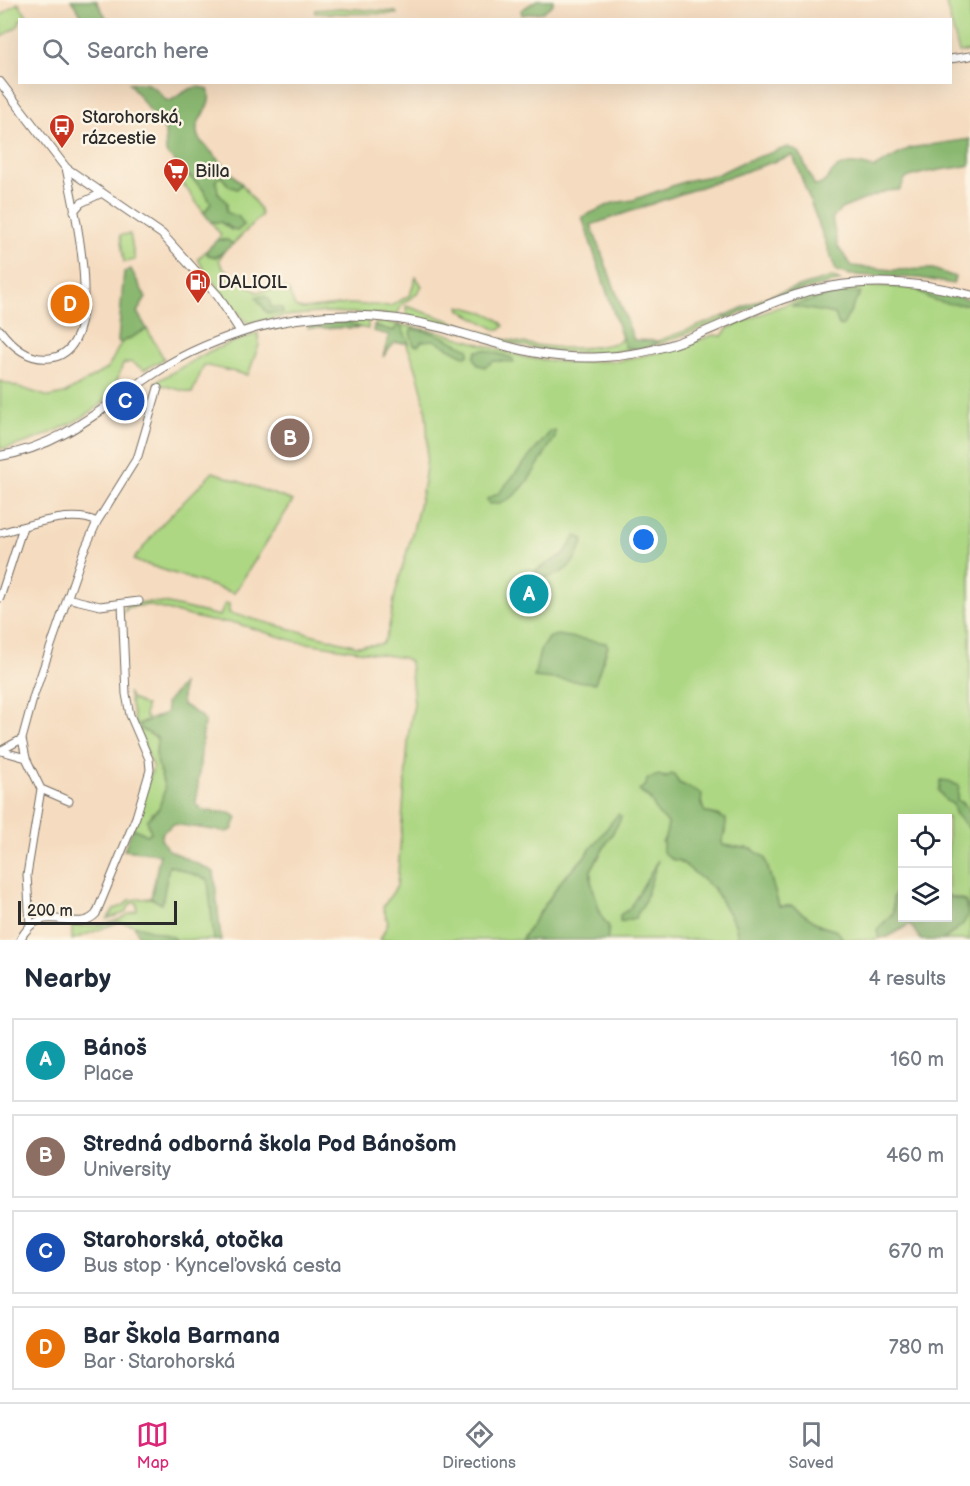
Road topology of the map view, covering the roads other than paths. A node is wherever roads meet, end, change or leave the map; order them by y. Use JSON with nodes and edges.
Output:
{"nodes":[{"id":1,"x":970,"y":56,"type":"edge"},
{"id":2,"x":952,"y":59,"type":"edge"},
{"id":3,"x":0,"y":82,"type":"edge"},
{"id":4,"x":66,"y":168,"type":"junction"},
{"id":5,"x":102,"y":193,"type":"junction"},
{"id":6,"x":74,"y":211,"type":"junction"},
{"id":7,"x":970,"y":295,"type":"edge"},
{"id":8,"x":0,"y":330,"type":"edge"},
{"id":9,"x":242,"y":332,"type":"junction"},
{"id":10,"x":158,"y":388,"type":"dead end"},
{"id":11,"x":0,"y":456,"type":"edge"},
{"id":12,"x":97,"y":522,"type":"junction"},
{"id":13,"x":23,"y":527,"type":"junction"},
{"id":14,"x":0,"y":533,"type":"edge"},
{"id":15,"x":0,"y":598,"type":"edge"},
{"id":16,"x":67,"y":598,"type":"junction"},
{"id":17,"x":139,"y":601,"type":"dead end"},
{"id":18,"x":122,"y":604,"type":"junction"},
{"id":19,"x":22,"y":739,"type":"junction"},
{"id":20,"x":0,"y":751,"type":"edge"},
{"id":21,"x":26,"y":758,"type":"junction"},
{"id":22,"x":41,"y":789,"type":"junction"},
{"id":23,"x":69,"y":801,"type":"dead end"},
{"id":24,"x":30,"y":926,"type":"junction"},
{"id":25,"x":20,"y":940,"type":"edge"}],
"edges":[{"from":1,"to":2,"type":"street"},
{"from":3,"to":4,"type":"street"},
{"from":4,"to":5,"type":"street"},
{"from":4,"to":6,"type":"street"},
{"from":5,"to":6,"type":"street"},
{"from":5,"to":9,"type":"street"},
{"from":6,"to":8,"type":"street"},
{"from":7,"to":9,"type":"street"},
{"from":9,"to":11,"type":"street"},
{"from":10,"to":12,"type":"street"},
{"from":12,"to":13,"type":"street"},
{"from":12,"to":16,"type":"street"},
{"from":13,"to":14,"type":"street"},
{"from":13,"to":15,"type":"street"},
{"from":16,"to":18,"type":"street"},
{"from":16,"to":19,"type":"street"},
{"from":17,"to":18,"type":"street"},
{"from":18,"to":24,"type":"street"},
{"from":19,"to":20,"type":"street"},
{"from":19,"to":21,"type":"street"},
{"from":20,"to":21,"type":"street"},
{"from":21,"to":22,"type":"street"},
{"from":22,"to":23,"type":"street"},
{"from":22,"to":24,"type":"street"},
{"from":24,"to":25,"type":"street"}]}
